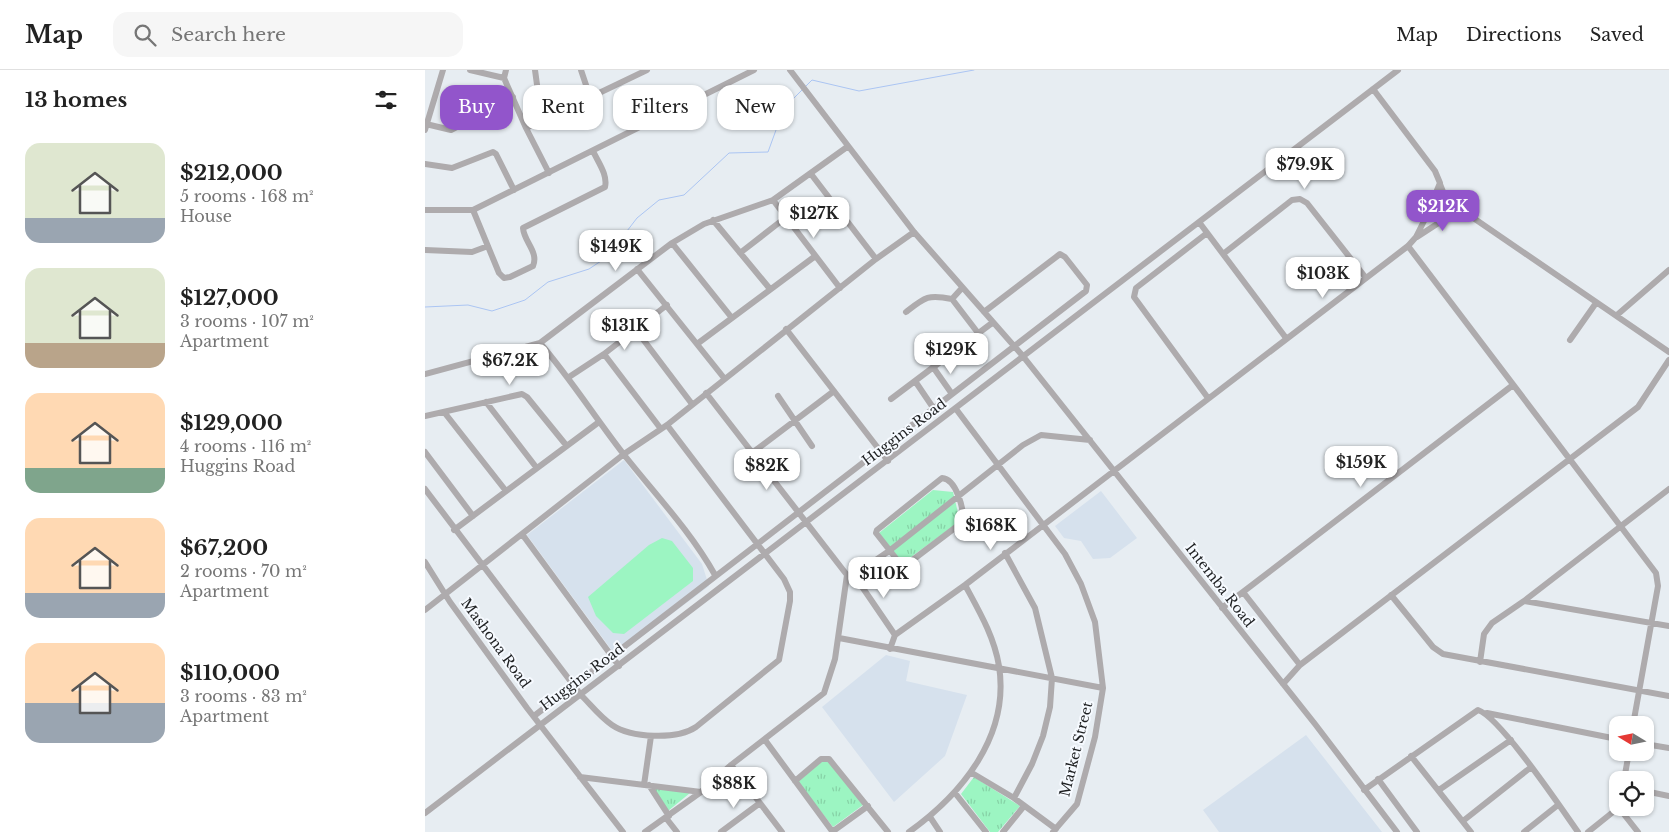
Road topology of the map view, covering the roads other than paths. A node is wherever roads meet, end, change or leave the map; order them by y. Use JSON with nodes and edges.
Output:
{"nodes":[{"id":1,"x":443,"y":70,"type":"edge"},
{"id":2,"x":470,"y":70,"type":"edge"},
{"id":3,"x":506,"y":70,"type":"edge"},
{"id":4,"x":535,"y":70,"type":"edge"},
{"id":5,"x":581,"y":70,"type":"edge"},
{"id":6,"x":647,"y":70,"type":"edge"},
{"id":7,"x":754,"y":70,"type":"edge"},
{"id":8,"x":790,"y":70,"type":"edge"},
{"id":9,"x":1398,"y":70,"type":"edge"},
{"id":10,"x":744,"y":72,"type":"edge"},
{"id":11,"x":504,"y":78,"type":"junction"},
{"id":12,"x":507,"y":85,"type":"edge"},
{"id":13,"x":537,"y":85,"type":"edge"},
{"id":14,"x":586,"y":85,"type":"edge"},
{"id":15,"x":1373,"y":90,"type":"junction"},
{"id":16,"x":603,"y":91,"type":"edge"},
{"id":17,"x":513,"y":97,"type":"edge"},
{"id":18,"x":523,"y":121,"type":"edge"},
{"id":19,"x":426,"y":127,"type":"edge"},
{"id":20,"x":440,"y":129,"type":"edge"},
{"id":21,"x":527,"y":130,"type":"edge"},
{"id":22,"x":847,"y":147,"type":"junction"},
{"id":23,"x":593,"y":151,"type":"junction"},
{"id":24,"x":425,"y":164,"type":"edge"},
{"id":25,"x":549,"y":173,"type":"junction"},
{"id":26,"x":811,"y":174,"type":"junction"},
{"id":27,"x":1440,"y":183,"type":"junction"},
{"id":28,"x":514,"y":190,"type":"junction"},
{"id":29,"x":773,"y":200,"type":"junction"},
{"id":30,"x":1460,"y":209,"type":"junction"},
{"id":31,"x":425,"y":210,"type":"edge"},
{"id":32,"x":473,"y":210,"type":"junction"},
{"id":33,"x":785,"y":218,"type":"junction"},
{"id":34,"x":713,"y":220,"type":"junction"},
{"id":35,"x":1199,"y":222,"type":"junction"},
{"id":36,"x":914,"y":232,"type":"junction"},
{"id":37,"x":1207,"y":233,"type":"junction"},
{"id":38,"x":1416,"y":238,"type":"junction"},
{"id":39,"x":673,"y":243,"type":"junction"},
{"id":40,"x":488,"y":246,"type":"junction"},
{"id":41,"x":1408,"y":246,"type":"junction"},
{"id":42,"x":425,"y":250,"type":"edge"},
{"id":43,"x":740,"y":253,"type":"junction"},
{"id":44,"x":1223,"y":254,"type":"junction"},
{"id":45,"x":814,"y":257,"type":"junction"},
{"id":46,"x":876,"y":258,"type":"junction"},
{"id":47,"x":637,"y":269,"type":"junction"},
{"id":48,"x":1669,"y":270,"type":"edge"},
{"id":49,"x":1366,"y":278,"type":"junction"},
{"id":50,"x":840,"y":288,"type":"junction"},
{"id":51,"x":962,"y":288,"type":"junction"},
{"id":52,"x":770,"y":289,"type":"junction"},
{"id":53,"x":952,"y":299,"type":"junction"},
{"id":54,"x":1596,"y":303,"type":"junction"},
{"id":55,"x":667,"y":305,"type":"junction"},
{"id":56,"x":906,"y":312,"type":"dead end"},
{"id":57,"x":984,"y":312,"type":"junction"},
{"id":58,"x":1617,"y":315,"type":"junction"},
{"id":59,"x":732,"y":318,"type":"junction"},
{"id":60,"x":993,"y":323,"type":"junction"},
{"id":61,"x":786,"y":329,"type":"junction"},
{"id":62,"x":636,"y":330,"type":"junction"},
{"id":63,"x":978,"y":333,"type":"junction"},
{"id":64,"x":1286,"y":338,"type":"junction"},
{"id":65,"x":1570,"y":340,"type":"dead end"},
{"id":66,"x":540,"y":343,"type":"junction"},
{"id":67,"x":697,"y":344,"type":"junction"},
{"id":68,"x":1014,"y":346,"type":"junction"},
{"id":69,"x":1669,"y":352,"type":"edge"},
{"id":70,"x":604,"y":354,"type":"junction"},
{"id":71,"x":1022,"y":356,"type":"junction"},
{"id":72,"x":1669,"y":360,"type":"edge"},
{"id":73,"x":933,"y":367,"type":"junction"},
{"id":74,"x":425,"y":374,"type":"edge"},
{"id":75,"x":569,"y":377,"type":"junction"},
{"id":76,"x":725,"y":378,"type":"junction"},
{"id":77,"x":915,"y":381,"type":"junction"},
{"id":78,"x":1513,"y":384,"type":"junction"},
{"id":79,"x":834,"y":391,"type":"junction"},
{"id":80,"x":706,"y":393,"type":"junction"},
{"id":81,"x":952,"y":394,"type":"junction"},
{"id":82,"x":778,"y":396,"type":"dead end"},
{"id":83,"x":1208,"y":398,"type":"junction"},
{"id":84,"x":891,"y":399,"type":"dead end"},
{"id":85,"x":486,"y":402,"type":"junction"},
{"id":86,"x":692,"y":404,"type":"junction"},
{"id":87,"x":934,"y":409,"type":"junction"},
{"id":88,"x":956,"y":409,"type":"junction"},
{"id":89,"x":444,"y":412,"type":"junction"},
{"id":90,"x":425,"y":416,"type":"edge"},
{"id":91,"x":794,"y":421,"type":"junction"},
{"id":92,"x":599,"y":422,"type":"junction"},
{"id":93,"x":664,"y":427,"type":"junction"},
{"id":94,"x":1090,"y":440,"type":"junction"},
{"id":95,"x":566,"y":445,"type":"junction"},
{"id":96,"x":812,"y":446,"type":"dead end"},
{"id":97,"x":880,"y":451,"type":"junction"},
{"id":98,"x":425,"y":452,"type":"edge"},
{"id":99,"x":752,"y":453,"type":"junction"},
{"id":100,"x":624,"y":454,"type":"junction"},
{"id":101,"x":1569,"y":458,"type":"junction"},
{"id":102,"x":888,"y":461,"type":"junction"},
{"id":103,"x":999,"y":464,"type":"junction"},
{"id":104,"x":536,"y":467,"type":"junction"},
{"id":105,"x":1114,"y":470,"type":"junction"},
{"id":106,"x":425,"y":489,"type":"edge"},
{"id":107,"x":1669,"y":489,"type":"edge"},
{"id":108,"x":506,"y":491,"type":"junction"},
{"id":109,"x":958,"y":496,"type":"junction"},
{"id":110,"x":797,"y":513,"type":"junction"},
{"id":111,"x":473,"y":516,"type":"junction"},
{"id":112,"x":804,"y":522,"type":"junction"},
{"id":113,"x":1043,"y":523,"type":"junction"},
{"id":114,"x":1620,"y":525,"type":"junction"},
{"id":115,"x":454,"y":530,"type":"junction"},
{"id":116,"x":522,"y":534,"type":"junction"},
{"id":117,"x":757,"y":544,"type":"junction"},
{"id":118,"x":889,"y":551,"type":"junction"},
{"id":119,"x":764,"y":553,"type":"junction"},
{"id":120,"x":1005,"y":553,"type":"junction"},
{"id":121,"x":425,"y":562,"type":"edge"},
{"id":122,"x":483,"y":565,"type":"junction"},
{"id":123,"x":715,"y":575,"type":"junction"},
{"id":124,"x":847,"y":575,"type":"junction"},
{"id":125,"x":855,"y":576,"type":"junction"},
{"id":126,"x":965,"y":585,"type":"junction"},
{"id":127,"x":1243,"y":592,"type":"junction"},
{"id":128,"x":445,"y":594,"type":"junction"},
{"id":129,"x":1391,"y":595,"type":"junction"},
{"id":130,"x":1524,"y":600,"type":"junction"},
{"id":131,"x":1222,"y":608,"type":"junction"},
{"id":132,"x":425,"y":610,"type":"edge"},
{"id":133,"x":1651,"y":623,"type":"junction"},
{"id":134,"x":1669,"y":626,"type":"edge"},
{"id":135,"x":895,"y":635,"type":"junction"},
{"id":136,"x":839,"y":638,"type":"junction"},
{"id":137,"x":890,"y":648,"type":"junction"},
{"id":138,"x":611,"y":655,"type":"junction"},
{"id":139,"x":1480,"y":662,"type":"junction"},
{"id":140,"x":1300,"y":665,"type":"junction"},
{"id":141,"x":619,"y":666,"type":"junction"},
{"id":142,"x":999,"y":667,"type":"junction"},
{"id":143,"x":1052,"y":678,"type":"junction"},
{"id":144,"x":1283,"y":684,"type":"junction"},
{"id":145,"x":574,"y":685,"type":"junction"},
{"id":146,"x":1103,"y":688,"type":"junction"},
{"id":147,"x":1639,"y":691,"type":"junction"},
{"id":148,"x":581,"y":695,"type":"junction"},
{"id":149,"x":1669,"y":696,"type":"edge"},
{"id":150,"x":1487,"y":713,"type":"junction"},
{"id":151,"x":534,"y":716,"type":"junction"},
{"id":152,"x":1635,"y":716,"type":"edge"},
{"id":153,"x":541,"y":724,"type":"junction"},
{"id":154,"x":651,"y":736,"type":"junction"},
{"id":155,"x":1609,"y":737,"type":"edge"},
{"id":156,"x":765,"y":740,"type":"junction"},
{"id":157,"x":1511,"y":740,"type":"junction"},
{"id":158,"x":1654,"y":746,"type":"edge"},
{"id":159,"x":1669,"y":748,"type":"edge"},
{"id":160,"x":1411,"y":756,"type":"junction"},
{"id":161,"x":731,"y":765,"type":"junction"},
{"id":162,"x":1530,"y":768,"type":"junction"},
{"id":163,"x":972,"y":773,"type":"junction"},
{"id":164,"x":580,"y":777,"type":"junction"},
{"id":165,"x":1378,"y":779,"type":"junction"},
{"id":166,"x":795,"y":781,"type":"junction"},
{"id":167,"x":647,"y":785,"type":"junction"},
{"id":168,"x":1364,"y":790,"type":"junction"},
{"id":169,"x":1439,"y":790,"type":"junction"},
{"id":170,"x":701,"y":792,"type":"junction"},
{"id":171,"x":955,"y":793,"type":"junction"},
{"id":172,"x":1654,"y":793,"type":"edge"},
{"id":173,"x":1669,"y":796,"type":"edge"},
{"id":174,"x":1014,"y":798,"type":"junction"},
{"id":175,"x":760,"y":803,"type":"junction"},
{"id":176,"x":1558,"y":805,"type":"junction"},
{"id":177,"x":868,"y":806,"type":"junction"},
{"id":178,"x":1024,"y":806,"type":"junction"},
{"id":179,"x":425,"y":813,"type":"edge"},
{"id":180,"x":1609,"y":816,"type":"edge"},
{"id":181,"x":1625,"y":816,"type":"edge"},
{"id":182,"x":668,"y":817,"type":"junction"},
{"id":183,"x":930,"y":817,"type":"junction"},
{"id":184,"x":1463,"y":821,"type":"junction"},
{"id":185,"x":1055,"y":830,"type":"edge"},
{"id":186,"x":724,"y":831,"type":"edge"},
{"id":187,"x":623,"y":832,"type":"edge"},
{"id":188,"x":645,"y":832,"type":"edge"},
{"id":189,"x":677,"y":832,"type":"edge"},
{"id":190,"x":782,"y":832,"type":"edge"},
{"id":191,"x":832,"y":832,"type":"edge"},
{"id":192,"x":888,"y":832,"type":"edge"},
{"id":193,"x":909,"y":832,"type":"edge"},
{"id":194,"x":940,"y":832,"type":"edge"},
{"id":195,"x":986,"y":832,"type":"edge"},
{"id":196,"x":1003,"y":832,"type":"edge"},
{"id":197,"x":1397,"y":832,"type":"edge"},
{"id":198,"x":1417,"y":832,"type":"edge"},
{"id":199,"x":1471,"y":832,"type":"edge"},
{"id":200,"x":1524,"y":832,"type":"edge"},
{"id":201,"x":1578,"y":832,"type":"edge"},
{"id":202,"x":1588,"y":832,"type":"edge"},
{"id":203,"x":1638,"y":832,"type":"edge"}],
"edges":[{"from":1,"to":19,"type":"street"},
{"from":2,"to":11,"type":"street"},
{"from":3,"to":11,"type":"street"},
{"from":4,"to":13,"type":"street"},
{"from":5,"to":14,"type":"street"},
{"from":6,"to":16,"type":"street"},
{"from":7,"to":10,"type":"street"},
{"from":8,"to":22,"type":"street","name":"Intemba Road"},
{"from":9,"to":15,"type":"street","name":"Huggins Road"},
{"from":10,"to":23,"type":"street"},
{"from":11,"to":12,"type":"street"},
{"from":15,"to":27,"type":"street"},
{"from":15,"to":35,"type":"street","name":"Huggins Road"},
{"from":17,"to":18,"type":"street"},
{"from":19,"to":20,"type":"street"},
{"from":21,"to":25,"type":"street"},
{"from":22,"to":26,"type":"street"},
{"from":22,"to":36,"type":"street","name":"Intemba Road"},
{"from":23,"to":25,"type":"street"},
{"from":23,"to":40,"type":"street"},
{"from":24,"to":28,"type":"street"},
{"from":25,"to":28,"type":"street"},
{"from":26,"to":29,"type":"street"},
{"from":26,"to":46,"type":"street"},
{"from":27,"to":30,"type":"street"},
{"from":27,"to":38,"type":"street"},
{"from":28,"to":32,"type":"street"},
{"from":29,"to":33,"type":"street"},
{"from":29,"to":34,"type":"street"},
{"from":30,"to":38,"type":"street"},
{"from":30,"to":54,"type":"street"},
{"from":31,"to":32,"type":"street"},
{"from":32,"to":40,"type":"street"},
{"from":33,"to":43,"type":"street"},
{"from":33,"to":45,"type":"street"},
{"from":34,"to":39,"type":"street"},
{"from":34,"to":43,"type":"street"},
{"from":35,"to":37,"type":"street"},
{"from":35,"to":71,"type":"street","name":"Huggins Road"},
{"from":36,"to":46,"type":"street"},
{"from":36,"to":51,"type":"street","name":"Intemba Road"},
{"from":37,"to":44,"type":"street"},
{"from":37,"to":83,"type":"street"},
{"from":38,"to":41,"type":"street"},
{"from":39,"to":47,"type":"street"},
{"from":39,"to":59,"type":"street"},
{"from":40,"to":42,"type":"street"},
{"from":41,"to":49,"type":"street"},
{"from":41,"to":78,"type":"street"},
{"from":43,"to":52,"type":"street"},
{"from":44,"to":49,"type":"street"},
{"from":44,"to":64,"type":"street"},
{"from":45,"to":50,"type":"street"},
{"from":45,"to":52,"type":"street"},
{"from":46,"to":50,"type":"street"},
{"from":47,"to":55,"type":"street"},
{"from":47,"to":66,"type":"street"},
{"from":48,"to":58,"type":"street"},
{"from":49,"to":64,"type":"street"},
{"from":50,"to":61,"type":"street"},
{"from":51,"to":53,"type":"street"},
{"from":51,"to":57,"type":"street","name":"Intemba Road"},
{"from":52,"to":59,"type":"street"},
{"from":53,"to":56,"type":"street"},
{"from":53,"to":63,"type":"street"},
{"from":54,"to":58,"type":"street"},
{"from":54,"to":65,"type":"street"},
{"from":55,"to":62,"type":"street"},
{"from":55,"to":67,"type":"street"},
{"from":57,"to":60,"type":"street","name":"Intemba Road"},
{"from":57,"to":68,"type":"street"},
{"from":58,"to":69,"type":"street"},
{"from":59,"to":67,"type":"street"},
{"from":60,"to":63,"type":"street"},
{"from":60,"to":68,"type":"street","name":"Intemba Road"},
{"from":61,"to":76,"type":"street"},
{"from":61,"to":79,"type":"street"},
{"from":62,"to":70,"type":"street"},
{"from":62,"to":86,"type":"street"},
{"from":63,"to":73,"type":"street"},
{"from":64,"to":83,"type":"street"},
{"from":66,"to":74,"type":"street"},
{"from":66,"to":75,"type":"street"},
{"from":67,"to":76,"type":"street"},
{"from":68,"to":71,"type":"street","name":"Intemba Road"},
{"from":68,"to":81,"type":"street"},
{"from":70,"to":75,"type":"street"},
{"from":70,"to":93,"type":"street"},
{"from":71,"to":88,"type":"street","name":"Huggins Road"},
{"from":71,"to":94,"type":"street","name":"Intemba Road"},
{"from":72,"to":101,"type":"street"},
{"from":73,"to":77,"type":"street"},
{"from":73,"to":81,"type":"street"},
{"from":75,"to":92,"type":"street"},
{"from":76,"to":80,"type":"street"},
{"from":77,"to":84,"type":"street"},
{"from":77,"to":87,"type":"street"},
{"from":78,"to":101,"type":"street"},
{"from":78,"to":127,"type":"street"},
{"from":79,"to":91,"type":"street"},
{"from":79,"to":97,"type":"street"},
{"from":80,"to":86,"type":"street"},
{"from":80,"to":99,"type":"street"},
{"from":81,"to":87,"type":"street"},
{"from":82,"to":91,"type":"street"},
{"from":83,"to":105,"type":"street"},
{"from":85,"to":89,"type":"street"},
{"from":85,"to":95,"type":"street"},
{"from":85,"to":104,"type":"street"},
{"from":86,"to":93,"type":"street"},
{"from":87,"to":97,"type":"street"},
{"from":88,"to":102,"type":"street","name":"Huggins Road"},
{"from":88,"to":103,"type":"street","name":"Market Street"},
{"from":89,"to":90,"type":"street"},
{"from":89,"to":108,"type":"street"},
{"from":91,"to":96,"type":"street"},
{"from":91,"to":99,"type":"street"},
{"from":92,"to":95,"type":"street"},
{"from":92,"to":100,"type":"street"},
{"from":93,"to":100,"type":"street"},
{"from":93,"to":117,"type":"street"},
{"from":94,"to":103,"type":"street"},
{"from":94,"to":105,"type":"street","name":"Intemba Road"},
{"from":95,"to":104,"type":"street"},
{"from":97,"to":102,"type":"street"},
{"from":97,"to":110,"type":"street"},
{"from":98,"to":111,"type":"street"},
{"from":99,"to":110,"type":"street"},
{"from":100,"to":116,"type":"street"},
{"from":100,"to":123,"type":"street"},
{"from":101,"to":114,"type":"street"},
{"from":101,"to":129,"type":"street"},
{"from":102,"to":112,"type":"street","name":"Huggins Road"},
{"from":103,"to":109,"type":"street"},
{"from":103,"to":113,"type":"street","name":"Market Street"},
{"from":104,"to":108,"type":"street"},
{"from":105,"to":113,"type":"street"},
{"from":105,"to":131,"type":"street","name":"Intemba Road"},
{"from":106,"to":115,"type":"street"},
{"from":107,"to":114,"type":"street"},
{"from":108,"to":111,"type":"street"},
{"from":109,"to":118,"type":"street"},
{"from":109,"to":118,"type":"street"},
{"from":109,"to":118,"type":"street"},
{"from":110,"to":112,"type":"street"},
{"from":110,"to":117,"type":"street"},
{"from":111,"to":115,"type":"street"},
{"from":112,"to":119,"type":"street","name":"Huggins Road"},
{"from":112,"to":124,"type":"street"},
{"from":113,"to":120,"type":"street"},
{"from":113,"to":146,"type":"street","name":"Market Street"},
{"from":114,"to":130,"type":"street"},
{"from":114,"to":133,"type":"street"},
{"from":115,"to":122,"type":"street"},
{"from":116,"to":122,"type":"street"},
{"from":116,"to":138,"type":"street"},
{"from":117,"to":119,"type":"street"},
{"from":117,"to":123,"type":"street"},
{"from":118,"to":125,"type":"street"},
{"from":119,"to":141,"type":"street","name":"Huggins Road"},
{"from":119,"to":154,"type":"street"},
{"from":120,"to":126,"type":"street"},
{"from":120,"to":143,"type":"street"},
{"from":121,"to":128,"type":"street","name":"Mashona Road"},
{"from":122,"to":128,"type":"street"},
{"from":122,"to":145,"type":"street"},
{"from":123,"to":138,"type":"street"},
{"from":124,"to":125,"type":"street"},
{"from":124,"to":136,"type":"street"},
{"from":125,"to":135,"type":"street"},
{"from":126,"to":135,"type":"street"},
{"from":126,"to":142,"type":"street"},
{"from":127,"to":131,"type":"street"},
{"from":127,"to":140,"type":"street"},
{"from":128,"to":132,"type":"street"},
{"from":128,"to":151,"type":"street","name":"Mashona Road"},
{"from":129,"to":139,"type":"street"},
{"from":129,"to":140,"type":"street"},
{"from":130,"to":133,"type":"street"},
{"from":130,"to":139,"type":"street"},
{"from":131,"to":144,"type":"street","name":"Intemba Road"},
{"from":133,"to":134,"type":"street"},
{"from":133,"to":147,"type":"street"},
{"from":135,"to":137,"type":"street"},
{"from":136,"to":137,"type":"street"},
{"from":136,"to":156,"type":"street"},
{"from":137,"to":142,"type":"street"},
{"from":138,"to":141,"type":"street"},
{"from":138,"to":145,"type":"street"},
{"from":139,"to":147,"type":"street"},
{"from":140,"to":144,"type":"street"},
{"from":141,"to":148,"type":"street","name":"Huggins Road"},
{"from":142,"to":143,"type":"street"},
{"from":142,"to":163,"type":"street"},
{"from":143,"to":146,"type":"street"},
{"from":143,"to":174,"type":"street"},
{"from":144,"to":168,"type":"street","name":"Intemba Road"},
{"from":145,"to":148,"type":"street"},
{"from":145,"to":151,"type":"street"},
{"from":146,"to":185,"type":"street","name":"Market Street"},
{"from":147,"to":149,"type":"street"},
{"from":147,"to":152,"type":"street"},
{"from":148,"to":153,"type":"street","name":"Huggins Road"},
{"from":148,"to":154,"type":"street"},
{"from":150,"to":155,"type":"street"},
{"from":150,"to":157,"type":"street"},
{"from":150,"to":160,"type":"street"},
{"from":151,"to":153,"type":"street","name":"Mashona Road"},
{"from":153,"to":164,"type":"street","name":"Mashona Road"},
{"from":153,"to":179,"type":"street","name":"Huggins Road"},
{"from":154,"to":167,"type":"street"},
{"from":156,"to":161,"type":"street"},
{"from":156,"to":166,"type":"street"},
{"from":157,"to":162,"type":"street"},
{"from":157,"to":169,"type":"street"},
{"from":158,"to":159,"type":"street"},
{"from":160,"to":165,"type":"street"},
{"from":160,"to":169,"type":"street"},
{"from":161,"to":170,"type":"street"},
{"from":161,"to":175,"type":"street"},
{"from":162,"to":176,"type":"street"},
{"from":162,"to":184,"type":"street"},
{"from":163,"to":171,"type":"street"},
{"from":163,"to":174,"type":"street"},
{"from":164,"to":167,"type":"street"},
{"from":164,"to":187,"type":"street","name":"Mashona Road"},
{"from":165,"to":168,"type":"street"},
{"from":165,"to":198,"type":"street"},
{"from":166,"to":177,"type":"street"},
{"from":166,"to":191,"type":"street"},
{"from":167,"to":170,"type":"street"},
{"from":167,"to":182,"type":"street"},
{"from":168,"to":197,"type":"street","name":"Intemba Road"},
{"from":169,"to":184,"type":"street"},
{"from":170,"to":182,"type":"street"},
{"from":171,"to":183,"type":"street"},
{"from":171,"to":195,"type":"street"},
{"from":172,"to":173,"type":"street"},
{"from":174,"to":178,"type":"street"},
{"from":175,"to":186,"type":"street"},
{"from":175,"to":190,"type":"street"},
{"from":176,"to":200,"type":"street"},
{"from":176,"to":201,"type":"street"},
{"from":177,"to":191,"type":"street"},
{"from":177,"to":192,"type":"street"},
{"from":178,"to":185,"type":"street"},
{"from":178,"to":196,"type":"street"},
{"from":180,"to":202,"type":"street"},
{"from":181,"to":203,"type":"street"},
{"from":182,"to":188,"type":"street"},
{"from":182,"to":189,"type":"street"},
{"from":183,"to":193,"type":"street"},
{"from":183,"to":194,"type":"street"},
{"from":184,"to":199,"type":"street"}]}
